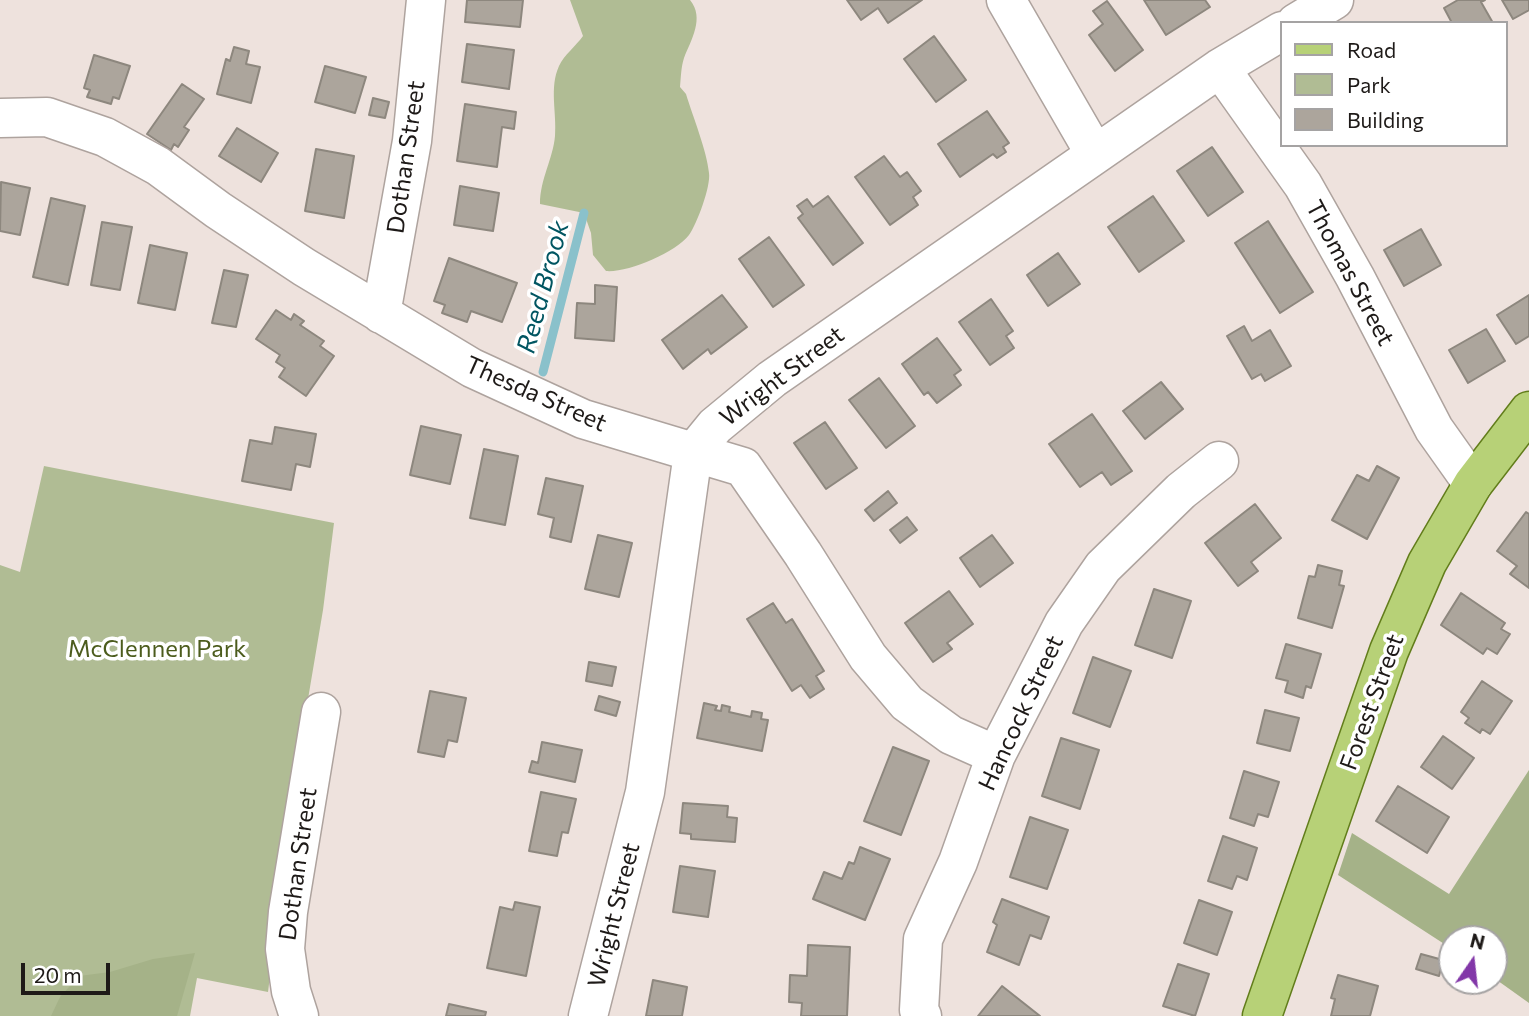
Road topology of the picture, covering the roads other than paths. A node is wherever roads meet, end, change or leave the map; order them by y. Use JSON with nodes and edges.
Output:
{"nodes":[{"id":1,"x":426,"y":0,"type":"edge"},
{"id":2,"x":1006,"y":0,"type":"edge"},
{"id":3,"x":1334,"y":0,"type":"edge"},
{"id":4,"x":1299,"y":21,"type":"edge"},
{"id":5,"x":1280,"y":32,"type":"edge"},
{"id":6,"x":1220,"y":68,"type":"junction"},
{"id":7,"x":0,"y":118,"type":"edge"},
{"id":8,"x":1095,"y":153,"type":"junction"},
{"id":9,"x":381,"y":314,"type":"junction"},
{"id":10,"x":1529,"y":411,"type":"edge"},
{"id":11,"x":693,"y":453,"type":"junction"},
{"id":12,"x":1219,"y":461,"type":"dead end"},
{"id":13,"x":1473,"y":484,"type":"junction"},
{"id":14,"x":321,"y":712,"type":"dead end"},
{"id":15,"x":996,"y":755,"type":"junction"},
{"id":16,"x":299,"y":1016,"type":"edge"},
{"id":17,"x":588,"y":1016,"type":"edge"},
{"id":18,"x":922,"y":1016,"type":"edge"},
{"id":19,"x":1262,"y":1016,"type":"edge"}],
"edges":[{"from":1,"to":9,"type":"street","name":"Dothan Street"},
{"from":2,"to":8,"type":"street"},
{"from":3,"to":4,"type":"street"},
{"from":5,"to":6,"type":"street","name":"Wright Street"},
{"from":6,"to":8,"type":"street","name":"Wright Street"},
{"from":6,"to":13,"type":"street","name":"Thomas Street"},
{"from":7,"to":9,"type":"street","name":"Thesda Street"},
{"from":8,"to":11,"type":"street","name":"Wright Street"},
{"from":9,"to":11,"type":"street","name":"Thesda Street"},
{"from":10,"to":13,"type":"main road","name":"Forest Street"},
{"from":11,"to":15,"type":"street","name":"Thesda Street"},
{"from":11,"to":17,"type":"street","name":"Wright Street"},
{"from":12,"to":15,"type":"street","name":"Hancock Street"},
{"from":13,"to":19,"type":"main road","name":"Forest Street"},
{"from":14,"to":16,"type":"street","name":"Dothan Street"},
{"from":15,"to":18,"type":"street","name":"Hancock Street"}]}
